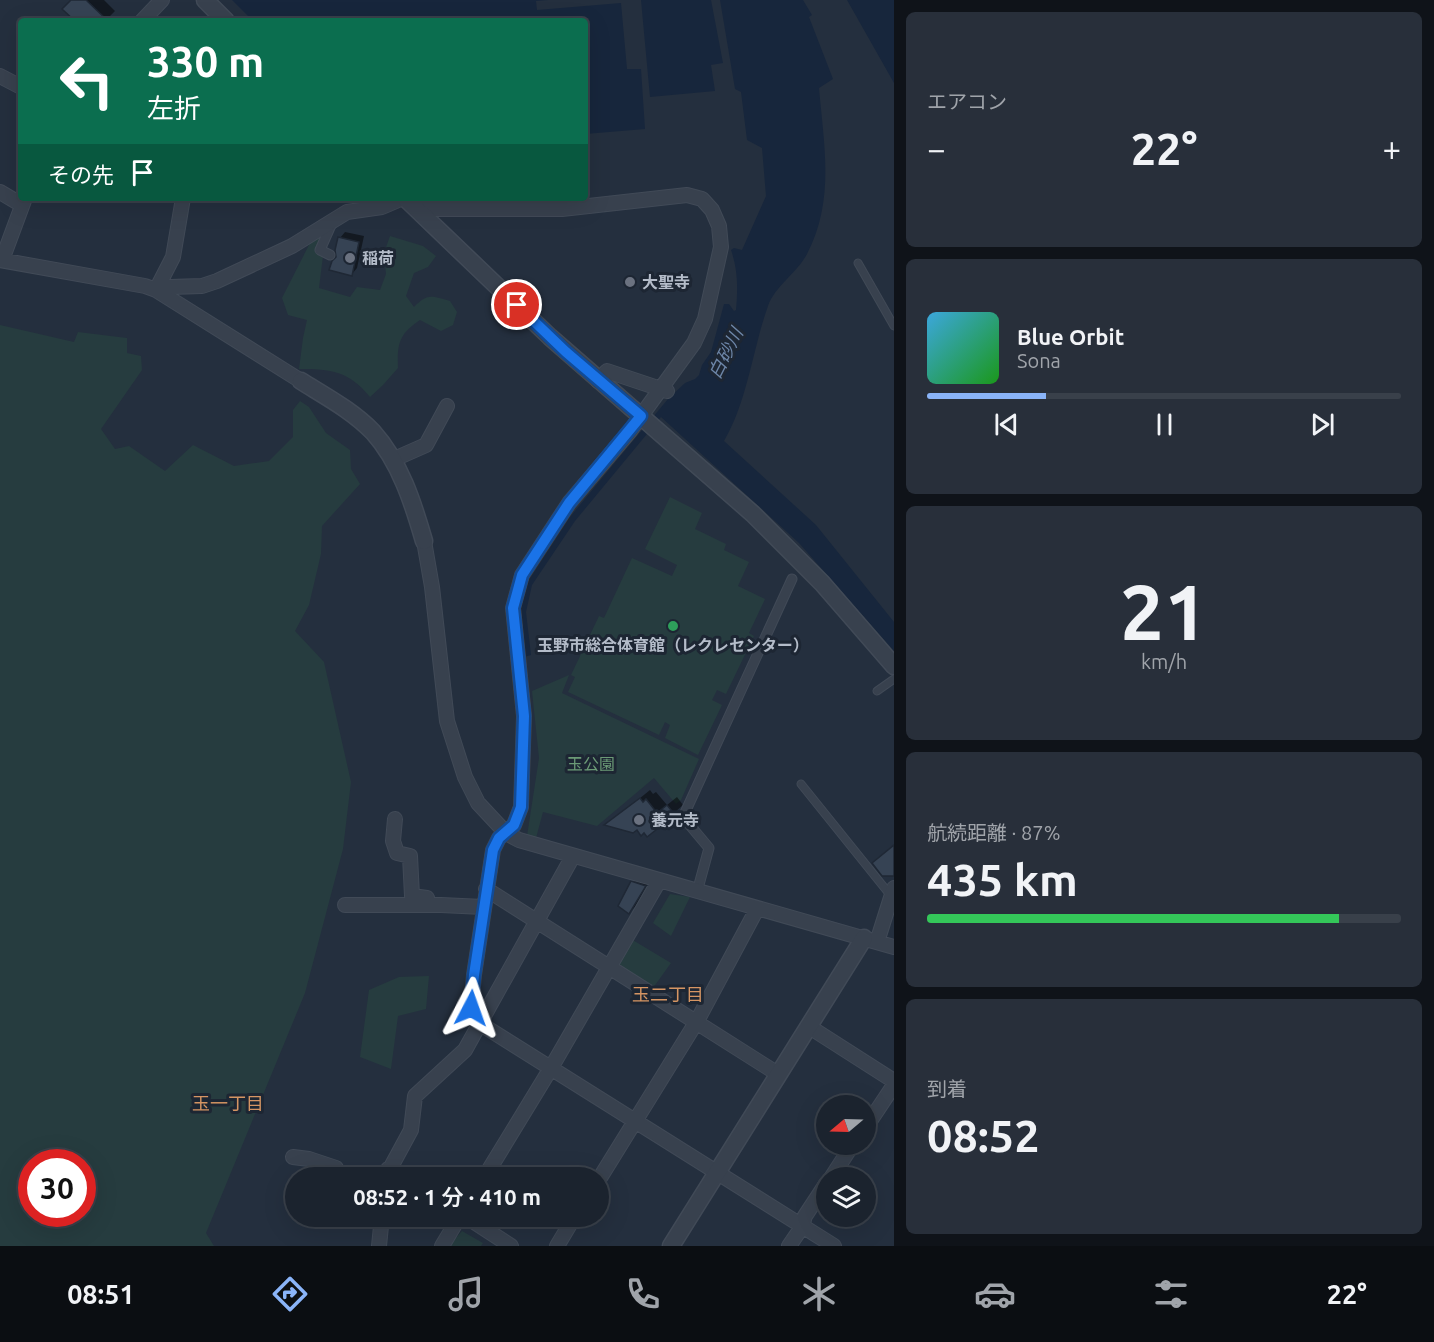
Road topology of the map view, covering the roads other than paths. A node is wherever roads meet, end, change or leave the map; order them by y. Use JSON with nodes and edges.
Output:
{"nodes":[{"id":1,"x":162,"y":0,"type":"edge"},
{"id":2,"x":205,"y":0,"type":"edge"},
{"id":3,"x":145,"y":18,"type":"edge"},
{"id":4,"x":223,"y":18,"type":"edge"},
{"id":5,"x":0,"y":76,"type":"edge"},
{"id":6,"x":18,"y":85,"type":"edge"},
{"id":7,"x":0,"y":192,"type":"edge"},
{"id":8,"x":18,"y":199,"type":"edge"},
{"id":9,"x":24,"y":201,"type":"edge"},
{"id":10,"x":182,"y":201,"type":"edge"},
{"id":11,"x":409,"y":202,"type":"edge"},
{"id":12,"x":333,"y":220,"type":"junction"},
{"id":13,"x":330,"y":255,"type":"dead end"},
{"id":14,"x":1,"y":260,"type":"edge"},
{"id":15,"x":858,"y":263,"type":"dead end"},
{"id":16,"x":156,"y":290,"type":"junction"},
{"id":17,"x":894,"y":326,"type":"edge"},
{"id":18,"x":301,"y":381,"type":"joint"},
{"id":19,"x":598,"y":381,"type":"junction"},
{"id":20,"x":665,"y":391,"type":"junction"},
{"id":21,"x":447,"y":406,"type":"dead end"},
{"id":22,"x":647,"y":422,"type":"junction"},
{"id":23,"x":392,"y":460,"type":"junction"},
{"id":24,"x":424,"y":541,"type":"joint"},
{"id":25,"x":792,"y":579,"type":"dead end"},
{"id":26,"x":894,"y":666,"type":"edge"},
{"id":27,"x":894,"y":679,"type":"edge"},
{"id":28,"x":877,"y":691,"type":"dead end"},
{"id":29,"x":801,"y":784,"type":"dead end"},
{"id":30,"x":394,"y":819,"type":"dead end"},
{"id":31,"x":506,"y":833,"type":"junction"},
{"id":32,"x":573,"y":856,"type":"junction"},
{"id":33,"x":659,"y":881,"type":"junction"},
{"id":34,"x":486,"y":889,"type":"junction"},
{"id":35,"x":697,"y":892,"type":"junction"},
{"id":36,"x":893,"y":892,"type":"edge"},
{"id":37,"x":345,"y":905,"type":"dead end"},
{"id":38,"x":432,"y":905,"type":"junction"},
{"id":39,"x":483,"y":907,"type":"junction"},
{"id":40,"x":758,"y":909,"type":"junction"},
{"id":41,"x":536,"y":921,"type":"junction"},
{"id":42,"x":870,"y":940,"type":"junction"},
{"id":43,"x":894,"y":947,"type":"edge"},
{"id":44,"x":609,"y":966,"type":"junction"},
{"id":45,"x":697,"y":1021,"type":"junction"},
{"id":46,"x":479,"y":1023,"type":"junction"},
{"id":47,"x":808,"y":1026,"type":"junction"},
{"id":48,"x":551,"y":1068,"type":"junction"},
{"id":49,"x":778,"y":1074,"type":"junction"},
{"id":50,"x":894,"y":1083,"type":"edge"},
{"id":51,"x":876,"y":1111,"type":"edge"},
{"id":52,"x":636,"y":1122,"type":"junction"},
{"id":53,"x":293,"y":1156,"type":"dead end"},
{"id":54,"x":333,"y":1167,"type":"edge"},
{"id":55,"x":390,"y":1167,"type":"edge"},
{"id":56,"x":491,"y":1167,"type":"edge"},
{"id":57,"x":607,"y":1167,"type":"edge"},
{"id":58,"x":716,"y":1173,"type":"junction"},
{"id":59,"x":816,"y":1199,"type":"edge"},
{"id":60,"x":381,"y":1227,"type":"edge"},
{"id":61,"x":453,"y":1227,"type":"edge"},
{"id":62,"x":482,"y":1227,"type":"edge"},
{"id":63,"x":569,"y":1227,"type":"edge"},
{"id":64,"x":802,"y":1227,"type":"junction"},
{"id":65,"x":379,"y":1246,"type":"edge"},
{"id":66,"x":442,"y":1246,"type":"edge"},
{"id":67,"x":511,"y":1246,"type":"edge"},
{"id":68,"x":557,"y":1246,"type":"edge"},
{"id":69,"x":671,"y":1246,"type":"edge"},
{"id":70,"x":789,"y":1246,"type":"edge"},
{"id":71,"x":834,"y":1246,"type":"edge"}],
"edges":[{"from":1,"to":3,"type":"street"},
{"from":2,"to":4,"type":"street"},
{"from":5,"to":6,"type":"street"},
{"from":7,"to":8,"type":"street"},
{"from":9,"to":14,"type":"street"},
{"from":10,"to":16,"type":"street"},
{"from":11,"to":12,"type":"street"},
{"from":11,"to":19,"type":"street"},
{"from":11,"to":20,"type":"street"},
{"from":12,"to":13,"type":"street"},
{"from":12,"to":16,"type":"street"},
{"from":14,"to":16,"type":"street"},
{"from":15,"to":17,"type":"lane"},
{"from":16,"to":18,"type":"street"},
{"from":18,"to":23,"type":"street"},
{"from":19,"to":20,"type":"street"},
{"from":19,"to":22,"type":"street"},
{"from":20,"to":22,"type":"street"},
{"from":21,"to":23,"type":"street"},
{"from":22,"to":26,"type":"street"},
{"from":22,"to":31,"type":"street"},
{"from":23,"to":24,"type":"street"},
{"from":24,"to":31,"type":"street"},
{"from":25,"to":35,"type":"street"},
{"from":27,"to":28,"type":"lane"},
{"from":29,"to":36,"type":"lane"},
{"from":30,"to":38,"type":"street"},
{"from":31,"to":32,"type":"street"},
{"from":31,"to":34,"type":"street"},
{"from":32,"to":33,"type":"street"},
{"from":32,"to":41,"type":"street"},
{"from":33,"to":35,"type":"street"},
{"from":33,"to":44,"type":"street"},
{"from":34,"to":39,"type":"street"},
{"from":34,"to":41,"type":"street"},
{"from":35,"to":40,"type":"street"},
{"from":36,"to":42,"type":"street"},
{"from":37,"to":38,"type":"street"},
{"from":38,"to":39,"type":"street"},
{"from":39,"to":46,"type":"street"},
{"from":40,"to":42,"type":"street"},
{"from":40,"to":45,"type":"street"},
{"from":41,"to":44,"type":"street"},
{"from":41,"to":46,"type":"street"},
{"from":42,"to":43,"type":"street"},
{"from":42,"to":47,"type":"street"},
{"from":44,"to":45,"type":"street"},
{"from":44,"to":48,"type":"street"},
{"from":45,"to":49,"type":"street"},
{"from":45,"to":52,"type":"street"},
{"from":46,"to":48,"type":"street"},
{"from":46,"to":55,"type":"street"},
{"from":47,"to":49,"type":"street"},
{"from":47,"to":50,"type":"street"},
{"from":48,"to":52,"type":"street"},
{"from":48,"to":56,"type":"street"},
{"from":49,"to":58,"type":"street"},
{"from":50,"to":51,"type":"street"},
{"from":52,"to":57,"type":"street"},
{"from":52,"to":58,"type":"street"},
{"from":53,"to":54,"type":"street"},
{"from":58,"to":64,"type":"street"},
{"from":58,"to":69,"type":"street"},
{"from":59,"to":64,"type":"street"},
{"from":60,"to":65,"type":"street"},
{"from":61,"to":66,"type":"street"},
{"from":62,"to":67,"type":"street"},
{"from":63,"to":68,"type":"street"},
{"from":64,"to":70,"type":"street"},
{"from":64,"to":71,"type":"street"}]}
